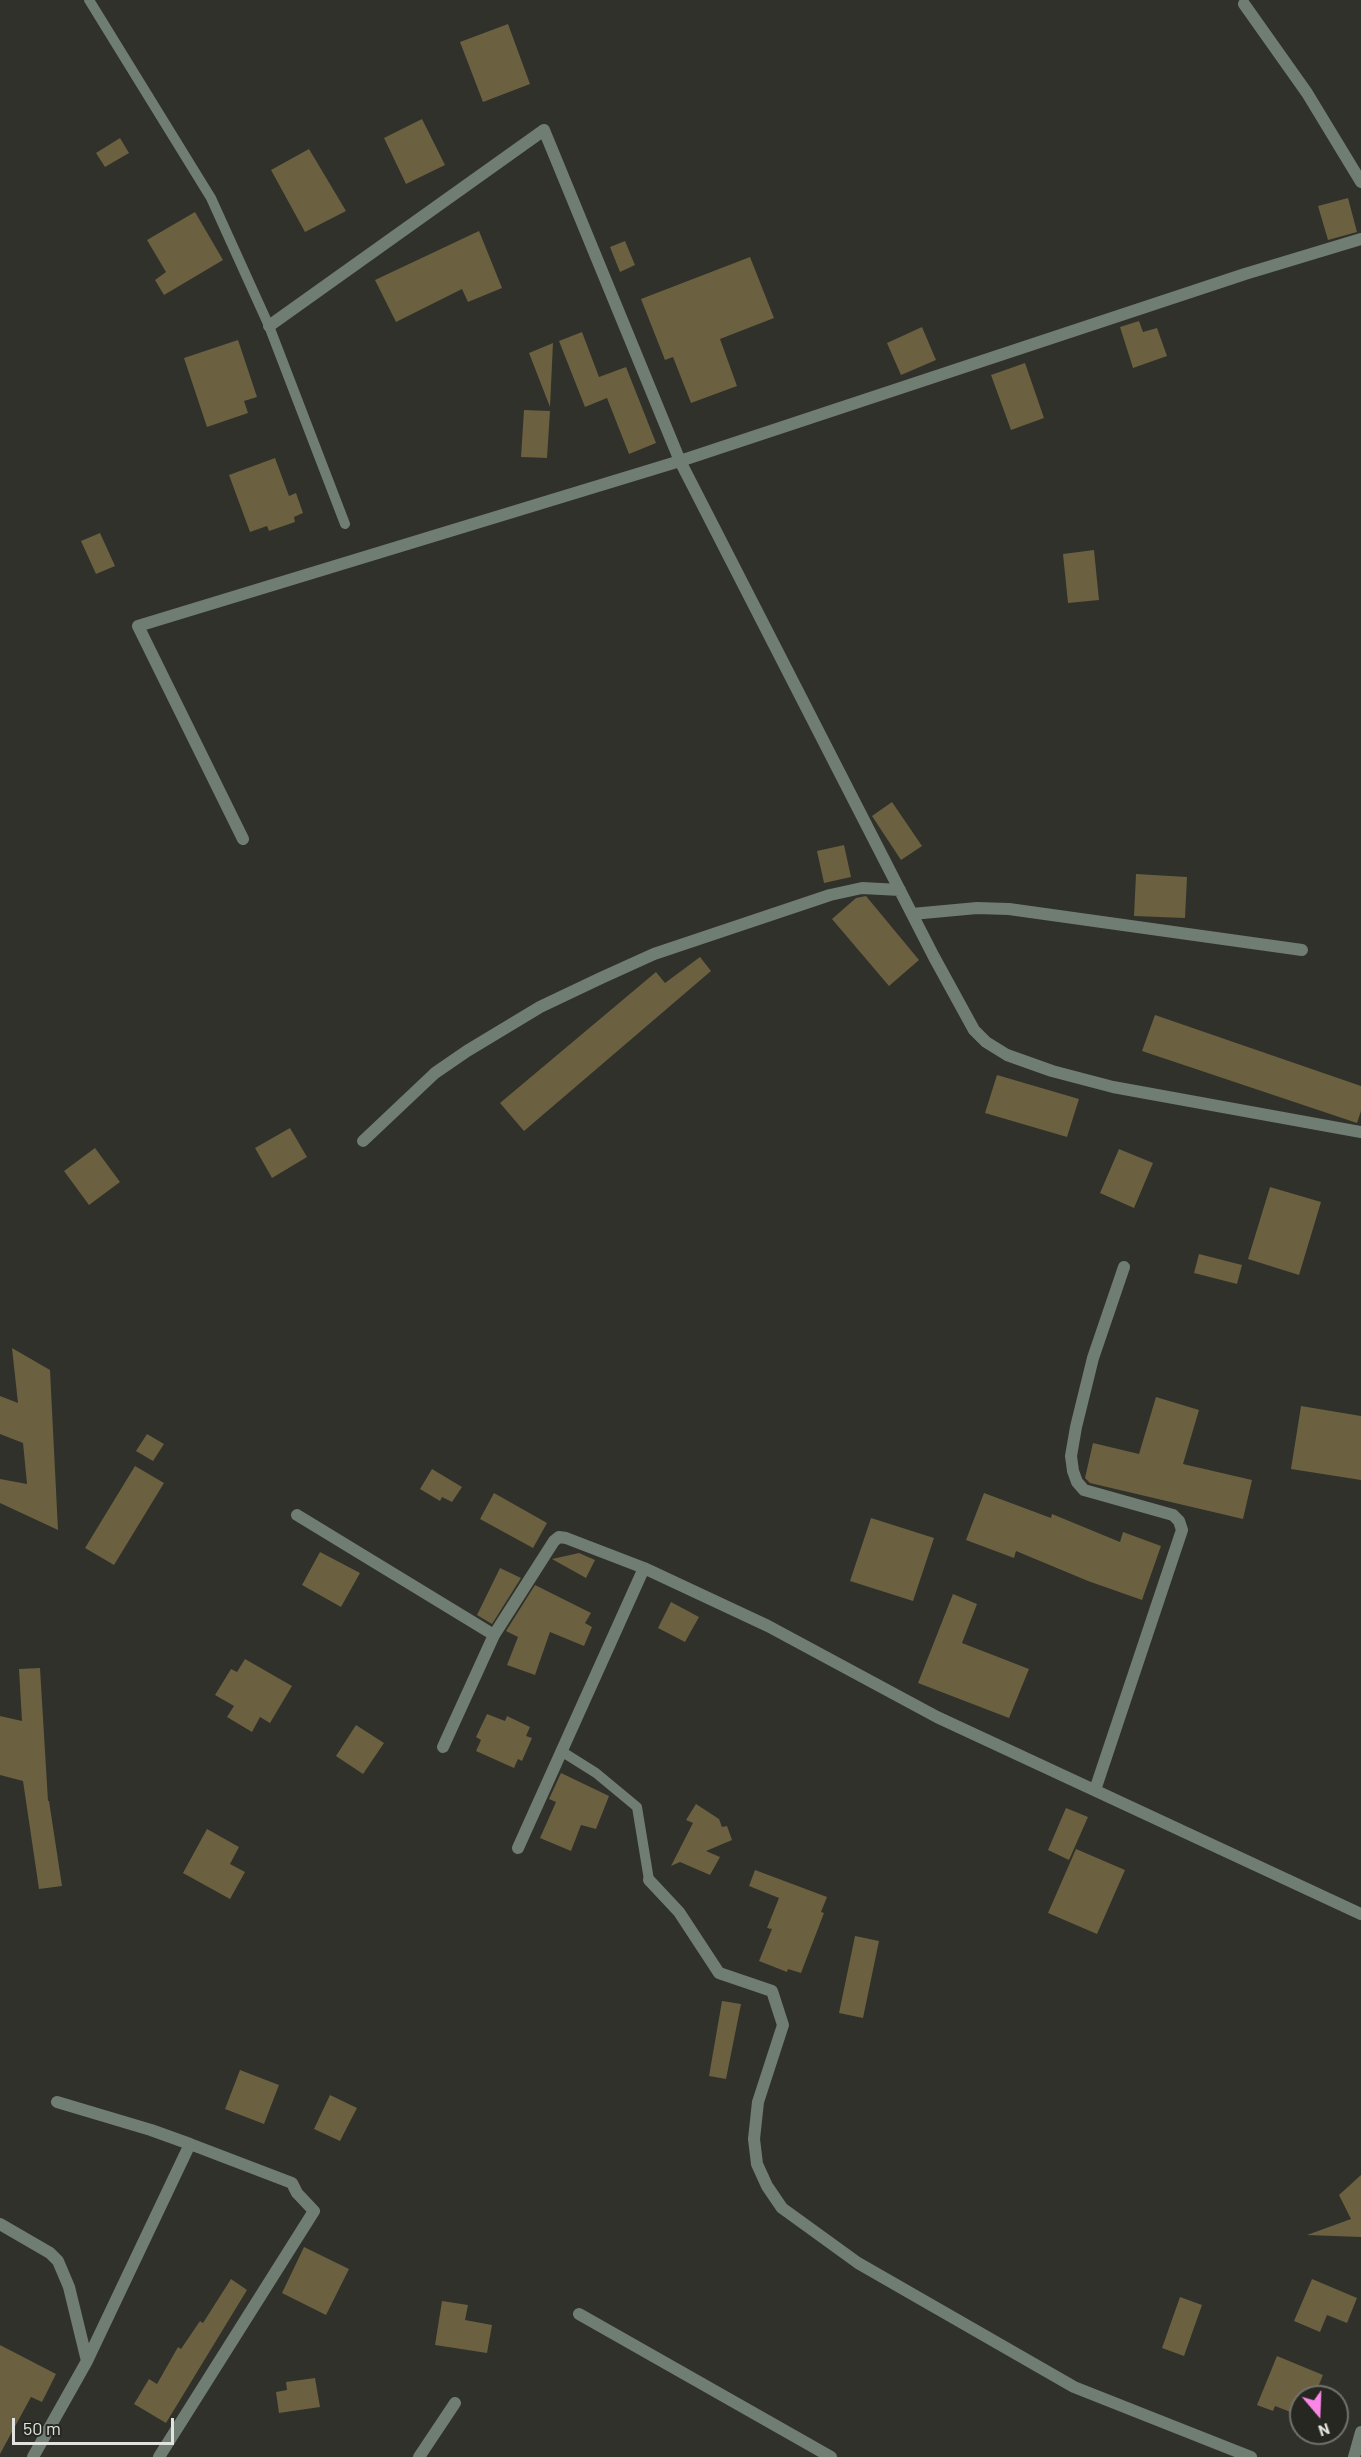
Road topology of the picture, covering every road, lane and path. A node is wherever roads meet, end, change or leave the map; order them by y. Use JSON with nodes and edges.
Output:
{"nodes":[{"id":1,"x":89,"y":0,"type":"edge"},
{"id":2,"x":1244,"y":4,"type":"dead end"},
{"id":3,"x":1361,"y":182,"type":"edge"},
{"id":4,"x":1361,"y":239,"type":"edge"},
{"id":5,"x":268,"y":326,"type":"junction"},
{"id":6,"x":680,"y":461,"type":"junction"},
{"id":7,"x":345,"y":524,"type":"dead end"},
{"id":8,"x":243,"y":839,"type":"dead end"},
{"id":9,"x":900,"y":890,"type":"junction"},
{"id":10,"x":912,"y":914,"type":"junction"},
{"id":11,"x":1302,"y":950,"type":"dead end"},
{"id":12,"x":1361,"y":1132,"type":"edge"},
{"id":13,"x":363,"y":1141,"type":"dead end"},
{"id":14,"x":1124,"y":1267,"type":"dead end"},
{"id":15,"x":297,"y":1515,"type":"dead end"},
{"id":16,"x":644,"y":1568,"type":"junction"},
{"id":17,"x":494,"y":1635,"type":"junction"},
{"id":18,"x":443,"y":1747,"type":"dead end"},
{"id":19,"x":561,"y":1751,"type":"junction"},
{"id":20,"x":1095,"y":1790,"type":"junction"},
{"id":21,"x":518,"y":1848,"type":"dead end"},
{"id":22,"x":649,"y":1880,"type":"joint"},
{"id":23,"x":1361,"y":1914,"type":"edge"},
{"id":24,"x":57,"y":2102,"type":"dead end"},
{"id":25,"x":190,"y":2144,"type":"junction"},
{"id":26,"x":0,"y":2224,"type":"edge"},
{"id":27,"x":579,"y":2314,"type":"dead end"},
{"id":28,"x":87,"y":2361,"type":"junction"},
{"id":29,"x":455,"y":2403,"type":"dead end"},
{"id":30,"x":1361,"y":2432,"type":"edge"},
{"id":31,"x":33,"y":2457,"type":"edge"},
{"id":32,"x":159,"y":2457,"type":"edge"},
{"id":33,"x":419,"y":2457,"type":"edge"},
{"id":34,"x":831,"y":2457,"type":"edge"},
{"id":35,"x":1251,"y":2457,"type":"edge"},
{"id":36,"x":1354,"y":2457,"type":"edge"}],
"edges":[{"from":1,"to":5,"type":"lane"},
{"from":2,"to":3,"type":"street"},
{"from":4,"to":6,"type":"street"},
{"from":5,"to":6,"type":"street"},
{"from":5,"to":7,"type":"lane"},
{"from":6,"to":8,"type":"street"},
{"from":6,"to":9,"type":"street"},
{"from":9,"to":10,"type":"street"},
{"from":9,"to":13,"type":"street"},
{"from":10,"to":11,"type":"street"},
{"from":10,"to":12,"type":"street"},
{"from":14,"to":20,"type":"street"},
{"from":15,"to":17,"type":"street"},
{"from":16,"to":17,"type":"street"},
{"from":16,"to":19,"type":"street"},
{"from":16,"to":20,"type":"street"},
{"from":17,"to":18,"type":"street"},
{"from":19,"to":21,"type":"street"},
{"from":19,"to":22,"type":"lane"},
{"from":20,"to":23,"type":"street"},
{"from":22,"to":35,"type":"street"},
{"from":24,"to":25,"type":"street"},
{"from":25,"to":28,"type":"street"},
{"from":25,"to":32,"type":"street"},
{"from":26,"to":28,"type":"street"},
{"from":27,"to":34,"type":"street"},
{"from":28,"to":31,"type":"street"},
{"from":29,"to":33,"type":"street"},
{"from":30,"to":36,"type":"street"}]}
